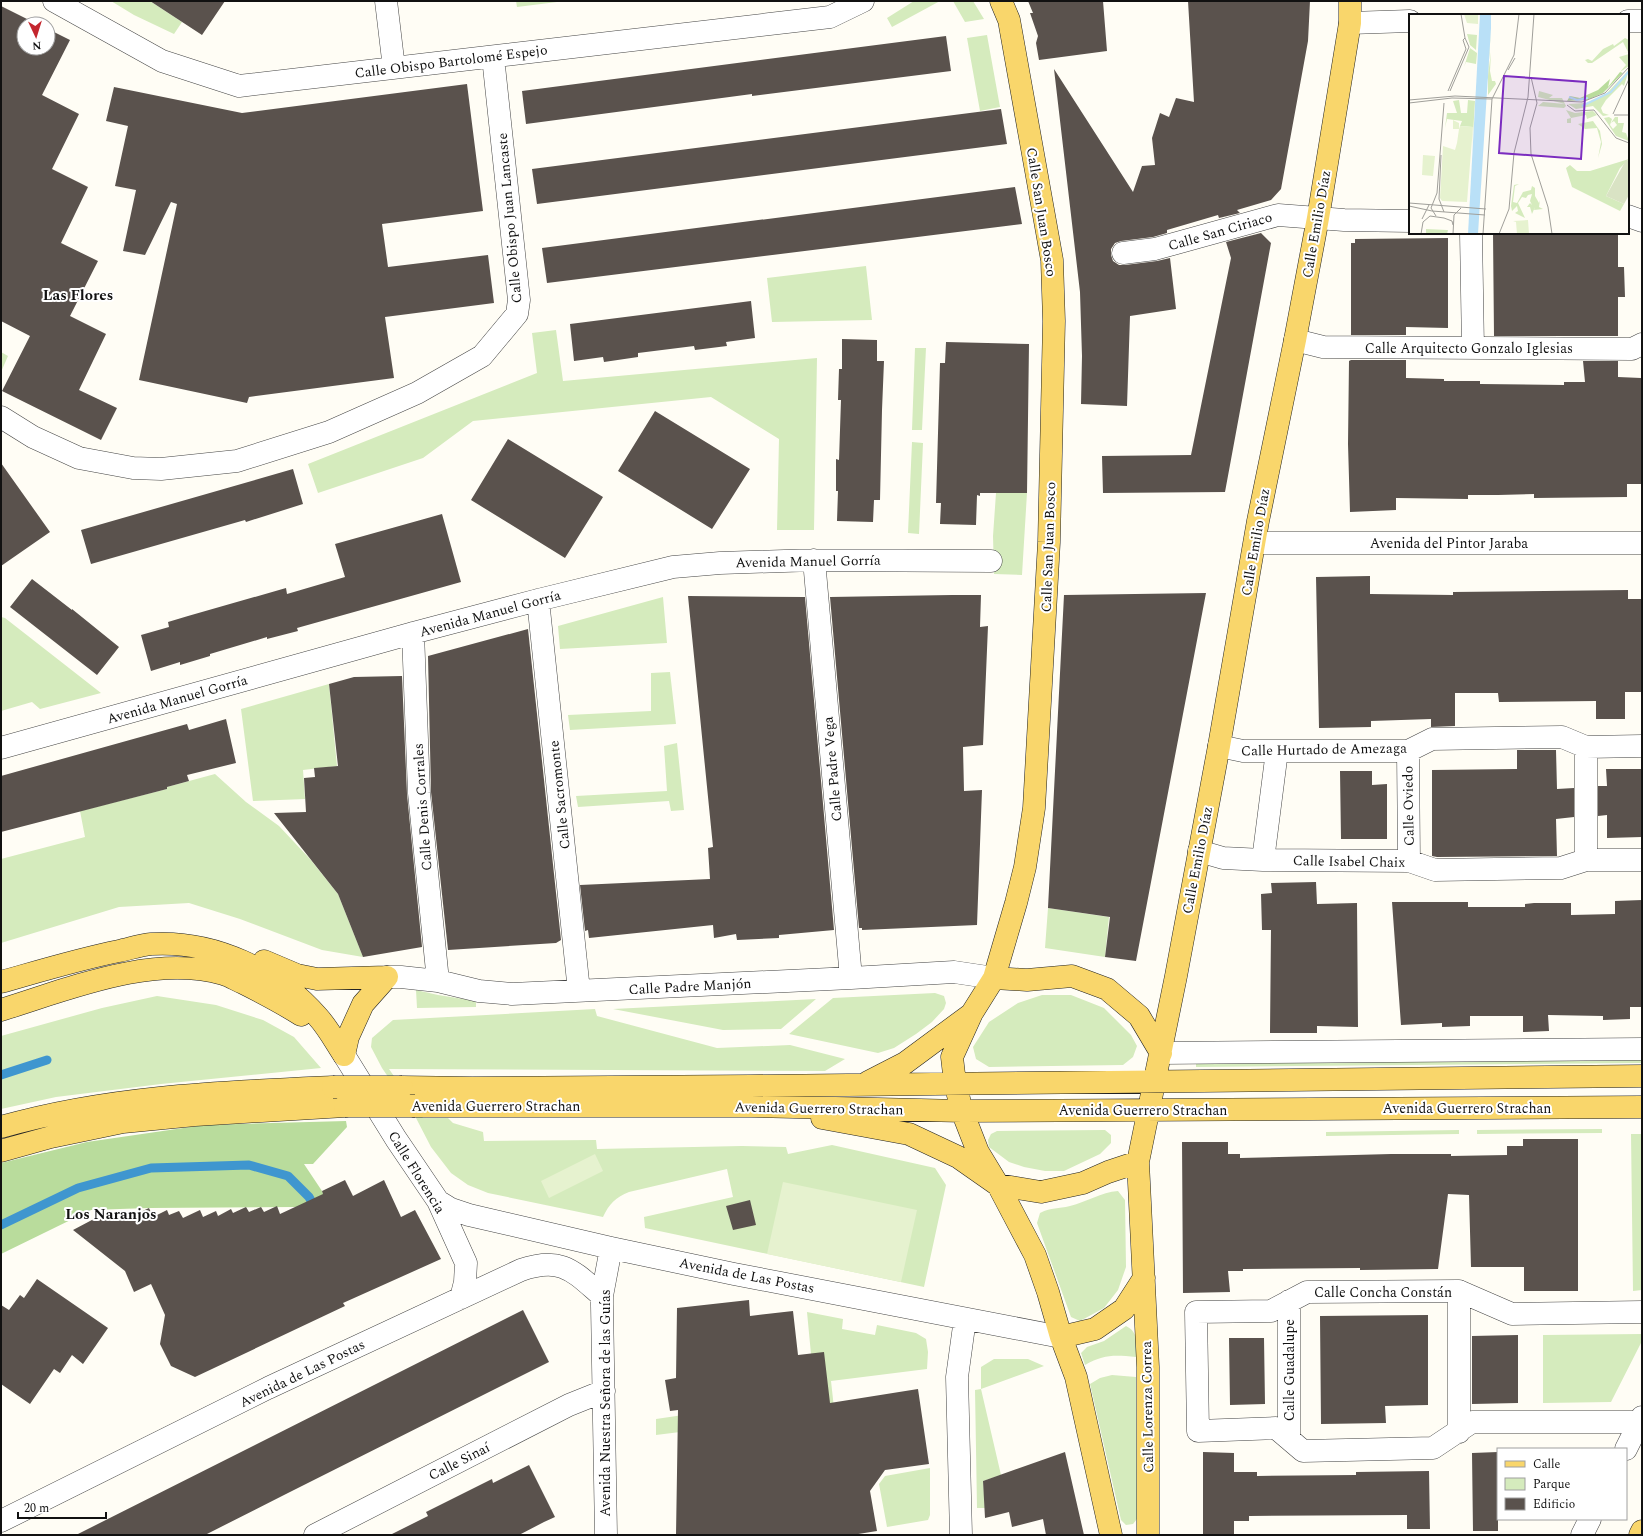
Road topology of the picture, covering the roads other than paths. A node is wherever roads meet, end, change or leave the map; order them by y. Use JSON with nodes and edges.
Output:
{"nodes":[{"id":1,"x":54,"y":1,"type":"edge"},
{"id":2,"x":386,"y":1,"type":"edge"},
{"id":3,"x":863,"y":1,"type":"edge"},
{"id":4,"x":1001,"y":1,"type":"edge"},
{"id":5,"x":1350,"y":1,"type":"edge"},
{"id":6,"x":1409,"y":21,"type":"edge"},
{"id":7,"x":1629,"y":21,"type":"edge"},
{"id":8,"x":1642,"y":21,"type":"edge"},
{"id":9,"x":1350,"y":23,"type":"junction"},
{"id":10,"x":493,"y":57,"type":"junction"},
{"id":11,"x":394,"y":68,"type":"junction"},
{"id":12,"x":1629,"y":216,"type":"edge"},
{"id":13,"x":1318,"y":218,"type":"junction"},
{"id":14,"x":1409,"y":221,"type":"edge"},
{"id":15,"x":1642,"y":221,"type":"edge"},
{"id":16,"x":1472,"y":234,"type":"edge"},
{"id":17,"x":1123,"y":253,"type":"dead end"},
{"id":18,"x":1295,"y":340,"type":"junction"},
{"id":19,"x":1642,"y":344,"type":"edge"},
{"id":20,"x":1472,"y":348,"type":"junction"},
{"id":21,"x":1,"y":417,"type":"edge"},
{"id":22,"x":1255,"y":543,"type":"junction"},
{"id":23,"x":1642,"y":543,"type":"edge"},
{"id":24,"x":814,"y":560,"type":"junction"},
{"id":25,"x":991,"y":561,"type":"dead end"},
{"id":26,"x":538,"y":600,"type":"junction"},
{"id":27,"x":413,"y":633,"type":"junction"},
{"id":28,"x":1219,"y":746,"type":"junction"},
{"id":29,"x":1586,"y":746,"type":"junction"},
{"id":30,"x":1642,"y":746,"type":"edge"},
{"id":31,"x":1,"y":748,"type":"edge"},
{"id":32,"x":1277,"y":750,"type":"junction"},
{"id":33,"x":1408,"y":751,"type":"junction"},
{"id":34,"x":1199,"y":851,"type":"junction"},
{"id":35,"x":1263,"y":860,"type":"junction"},
{"id":36,"x":1586,"y":860,"type":"junction"},
{"id":37,"x":1642,"y":860,"type":"edge"},
{"id":38,"x":1409,"y":861,"type":"junction"},
{"id":39,"x":189,"y":945,"type":"junction"},
{"id":40,"x":387,"y":977,"type":"junction"},
{"id":41,"x":851,"y":978,"type":"junction"},
{"id":42,"x":994,"y":978,"type":"junction"},
{"id":43,"x":438,"y":981,"type":"junction"},
{"id":44,"x":1,"y":982,"type":"edge"},
{"id":45,"x":580,"y":991,"type":"junction"},
{"id":46,"x":1,"y":1010,"type":"edge"},
{"id":47,"x":972,"y":1013,"type":"junction"},
{"id":48,"x":1642,"y":1048,"type":"edge"},
{"id":49,"x":1161,"y":1053,"type":"junction"},
{"id":50,"x":344,"y":1055,"type":"junction"},
{"id":51,"x":1642,"y":1076,"type":"edge"},
{"id":52,"x":1154,"y":1082,"type":"junction"},
{"id":53,"x":955,"y":1083,"type":"junction"},
{"id":54,"x":863,"y":1084,"type":"junction"},
{"id":55,"x":752,"y":1106,"type":"junction"},
{"id":56,"x":1642,"y":1107,"type":"edge"},
{"id":57,"x":1148,"y":1110,"type":"junction"},
{"id":58,"x":962,"y":1111,"type":"junction"},
{"id":59,"x":1,"y":1127,"type":"edge"},
{"id":60,"x":1,"y":1151,"type":"edge"},
{"id":61,"x":1138,"y":1162,"type":"junction"},
{"id":62,"x":998,"y":1185,"type":"junction"},
{"id":63,"x":438,"y":1201,"type":"junction"},
{"id":64,"x":611,"y":1248,"type":"junction"},
{"id":65,"x":1144,"y":1278,"type":"junction"},
{"id":66,"x":1459,"y":1291,"type":"junction"},
{"id":67,"x":602,"y":1296,"type":"junction"},
{"id":68,"x":460,"y":1298,"type":"junction"},
{"id":69,"x":1289,"y":1301,"type":"junction"},
{"id":70,"x":1642,"y":1312,"type":"edge"},
{"id":71,"x":965,"y":1319,"type":"junction"},
{"id":72,"x":1061,"y":1337,"type":"junction"},
{"id":73,"x":604,"y":1391,"type":"junction"},
{"id":74,"x":1641,"y":1420,"type":"edge"},
{"id":75,"x":1459,"y":1432,"type":"junction"},
{"id":76,"x":1289,"y":1438,"type":"junction"},
{"id":77,"x":1627,"y":1448,"type":"edge"},
{"id":78,"x":1590,"y":1520,"type":"edge"},
{"id":79,"x":1,"y":1521,"type":"edge"},
{"id":80,"x":1642,"y":1531,"type":"edge"},
{"id":81,"x":601,"y":1532,"type":"edge"},
{"id":82,"x":314,"y":1535,"type":"edge"},
{"id":83,"x":960,"y":1535,"type":"edge"},
{"id":84,"x":1111,"y":1535,"type":"edge"},
{"id":85,"x":1148,"y":1535,"type":"edge"},
{"id":86,"x":1582,"y":1535,"type":"edge"},
{"id":87,"x":1640,"y":1535,"type":"edge"}],
"edges":[{"from":1,"to":11,"type":"street","name":"Calle Obispo Bartolomé Espejo"},
{"from":2,"to":11,"type":"street"},
{"from":3,"to":10,"type":"street","name":"Calle Obispo Bartolomé Espejo"},
{"from":4,"to":42,"type":"main road","name":"Calle San Juan Bosco"},
{"from":5,"to":9,"type":"main road","name":"Calle Emilio Díaz"},
{"from":6,"to":9,"type":"street"},
{"from":7,"to":8,"type":"street"},
{"from":9,"to":13,"type":"main road","name":"Calle Emilio Díaz"},
{"from":10,"to":11,"type":"street","name":"Calle Obispo Bartolomé Espejo"},
{"from":10,"to":21,"type":"street","name":"Calle Obispo Juan Lancaste"},
{"from":12,"to":15,"type":"street"},
{"from":13,"to":14,"type":"street","name":"Calle San Ciriaco"},
{"from":13,"to":17,"type":"street","name":"Calle San Ciriaco"},
{"from":13,"to":18,"type":"main road","name":"Calle Emilio Díaz"},
{"from":16,"to":20,"type":"street"},
{"from":18,"to":20,"type":"street","name":"Calle Arquitecto Gonzalo Iglesias"},
{"from":18,"to":22,"type":"main road","name":"Calle Emilio Díaz"},
{"from":19,"to":20,"type":"street","name":"Calle Arquitecto Gonzalo Iglesias"},
{"from":22,"to":23,"type":"street","name":"Avenida del Pintor Jaraba"},
{"from":22,"to":28,"type":"main road","name":"Calle Emilio Díaz"},
{"from":24,"to":25,"type":"street","name":"Avenida Manuel Gorría"},
{"from":24,"to":26,"type":"street","name":"Avenida Manuel Gorría"},
{"from":24,"to":41,"type":"street","name":"Calle Padre Vega"},
{"from":26,"to":27,"type":"street","name":"Avenida Manuel Gorría"},
{"from":26,"to":45,"type":"street","name":"Calle Sacromonte"},
{"from":27,"to":31,"type":"street","name":"Avenida Manuel Gorría"},
{"from":27,"to":43,"type":"street","name":"Calle Denis Corrales"},
{"from":28,"to":32,"type":"street","name":"Calle Hurtado de Amezaga"},
{"from":28,"to":34,"type":"main road","name":"Calle Emilio Díaz"},
{"from":29,"to":30,"type":"street","name":"Calle Hurtado de Amezaga"},
{"from":29,"to":33,"type":"street","name":"Calle Hurtado de Amezaga"},
{"from":29,"to":36,"type":"street"},
{"from":32,"to":33,"type":"street","name":"Calle Hurtado de Amezaga"},
{"from":32,"to":35,"type":"street"},
{"from":33,"to":38,"type":"street","name":"Calle Oviedo"},
{"from":34,"to":35,"type":"street","name":"Calle Isabel Chaix"},
{"from":34,"to":49,"type":"main road","name":"Calle Emilio Díaz"},
{"from":35,"to":38,"type":"street","name":"Calle Isabel Chaix"},
{"from":36,"to":37,"type":"street","name":"Calle Isabel Chaix"},
{"from":36,"to":38,"type":"street","name":"Calle Isabel Chaix"},
{"from":39,"to":40,"type":"main road"},
{"from":39,"to":44,"type":"main road"},
{"from":39,"to":50,"type":"main road"},
{"from":40,"to":43,"type":"street","name":"Calle Padre Manjón"},
{"from":40,"to":50,"type":"main road"},
{"from":41,"to":42,"type":"street","name":"Calle Padre Manjón"},
{"from":41,"to":45,"type":"street","name":"Calle Padre Manjón"},
{"from":42,"to":47,"type":"main road","name":"Calle San Juan Bosco"},
{"from":42,"to":49,"type":"main road"},
{"from":43,"to":45,"type":"street","name":"Calle Padre Manjón"},
{"from":46,"to":50,"type":"main road"},
{"from":47,"to":53,"type":"main road","name":"Calle San Juan Bosco"},
{"from":47,"to":54,"type":"main road"},
{"from":48,"to":49,"type":"street"},
{"from":49,"to":52,"type":"main road","name":"Calle Emilio Díaz"},
{"from":50,"to":63,"type":"street","name":"Calle Florencia"},
{"from":51,"to":52,"type":"main road","name":"Avenida Guerrero Strachan"},
{"from":52,"to":53,"type":"main road","name":"Avenida Guerrero Strachan"},
{"from":52,"to":57,"type":"main road","name":"Calle Emilio Díaz"},
{"from":53,"to":54,"type":"main road","name":"Avenida Guerrero Strachan"},
{"from":53,"to":58,"type":"main road","name":"Calle San Juan Bosco"},
{"from":54,"to":59,"type":"main road","name":"Avenida Guerrero Strachan","bridge":true},
{"from":55,"to":58,"type":"main road","name":"Avenida Guerrero Strachan"},
{"from":55,"to":60,"type":"main road","name":"Avenida Guerrero Strachan","bridge":true},
{"from":55,"to":62,"type":"main road"},
{"from":56,"to":57,"type":"main road","name":"Avenida Guerrero Strachan"},
{"from":57,"to":58,"type":"main road","name":"Avenida Guerrero Strachan"},
{"from":57,"to":61,"type":"main road","name":"Calle Lorenza Correa"},
{"from":58,"to":62,"type":"main road"},
{"from":61,"to":62,"type":"main road"},
{"from":61,"to":65,"type":"main road","name":"Calle Lorenza Correa"},
{"from":62,"to":72,"type":"main road"},
{"from":63,"to":64,"type":"street","name":"Avenida de Las Postas"},
{"from":63,"to":68,"type":"street","name":"Calle Florencia"},
{"from":64,"to":67,"type":"street","name":"Avenida Nuestra Señora de las Guías"},
{"from":64,"to":71,"type":"street","name":"Avenida de Las Postas"},
{"from":65,"to":72,"type":"main road"},
{"from":65,"to":85,"type":"main road","name":"Calle Lorenza Correa"},
{"from":66,"to":69,"type":"street","name":"Calle Concha Constán"},
{"from":66,"to":70,"type":"street","name":"Calle Concha Constán"},
{"from":66,"to":75,"type":"street"},
{"from":67,"to":68,"type":"street","name":"Avenida de Las Postas"},
{"from":67,"to":73,"type":"street","name":"Avenida Nuestra Señora de las Guías"},
{"from":68,"to":79,"type":"street","name":"Avenida de Las Postas"},
{"from":69,"to":76,"type":"street","name":"Calle Guadalupe"},
{"from":69,"to":76,"type":"street","name":"Calle Concha Constán"},
{"from":71,"to":72,"type":"street","name":"Avenida de Las Postas"},
{"from":71,"to":83,"type":"street"},
{"from":72,"to":84,"type":"main road"},
{"from":73,"to":81,"type":"street","name":"Avenida Nuestra Señora de las Guías"},
{"from":73,"to":82,"type":"street","name":"Calle Sinaí"},
{"from":74,"to":75,"type":"street"},
{"from":74,"to":77,"type":"street"},
{"from":75,"to":76,"type":"street"},
{"from":78,"to":86,"type":"street"},
{"from":80,"to":87,"type":"main road"}]}
